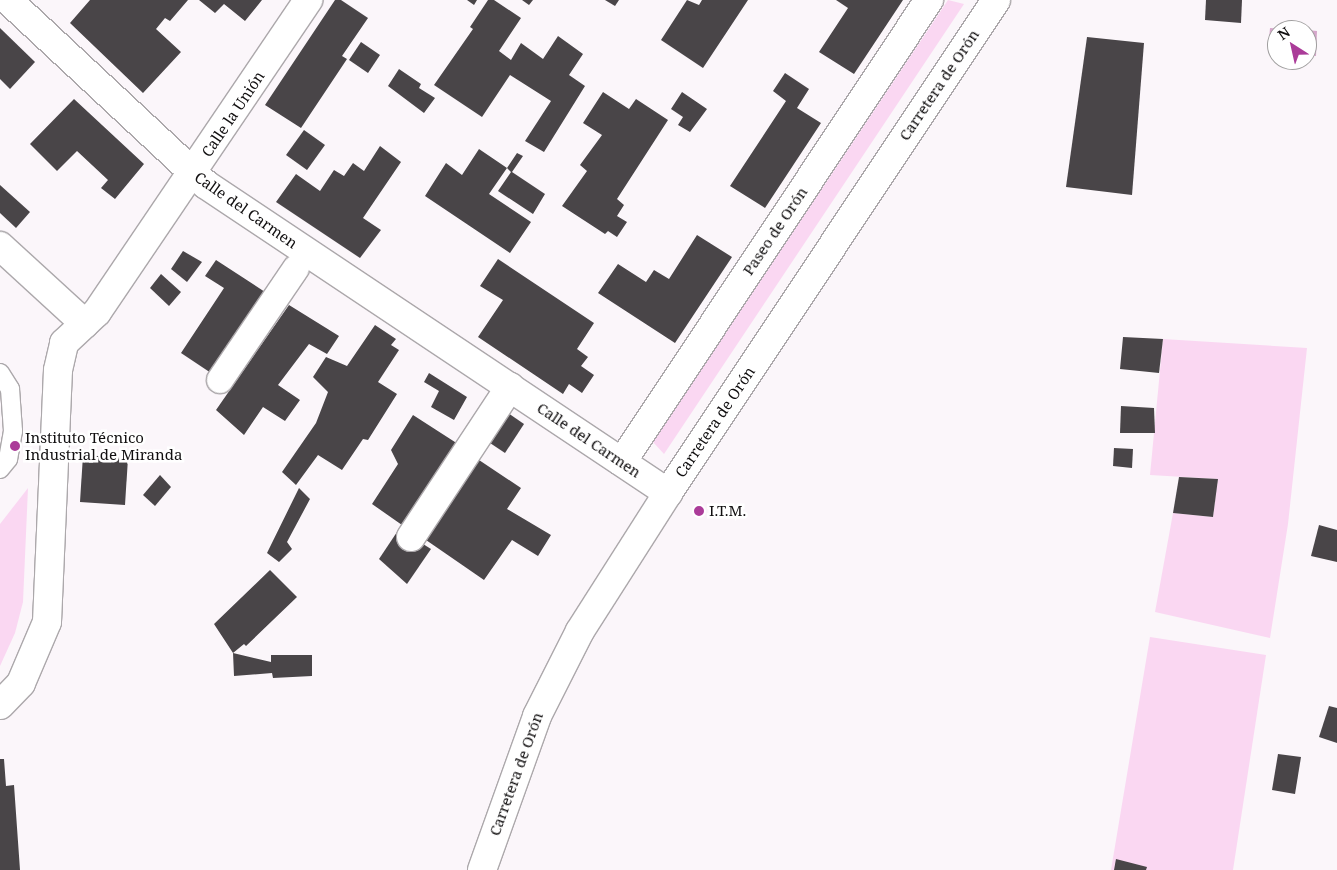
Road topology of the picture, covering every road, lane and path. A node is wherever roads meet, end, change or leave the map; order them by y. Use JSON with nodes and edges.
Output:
{"nodes":[{"id":1,"x":8,"y":0,"type":"edge"},
{"id":2,"x":308,"y":0,"type":"edge"},
{"id":3,"x":929,"y":0,"type":"edge"},
{"id":4,"x":996,"y":0,"type":"edge"},
{"id":5,"x":193,"y":174,"type":"junction"},
{"id":6,"x":0,"y":246,"type":"edge"},
{"id":7,"x":296,"y":268,"type":"dead end"},
{"id":8,"x":86,"y":324,"type":"junction"},
{"id":9,"x":0,"y":373,"type":"edge"},
{"id":10,"x":220,"y":380,"type":"dead end"},
{"id":11,"x":510,"y":387,"type":"junction"},
{"id":12,"x":622,"y":462,"type":"junction"},
{"id":13,"x":0,"y":469,"type":"edge"},
{"id":14,"x":668,"y":493,"type":"junction"},
{"id":15,"x":411,"y":537,"type":"dead end"},
{"id":16,"x":0,"y":705,"type":"edge"},
{"id":17,"x":482,"y":870,"type":"edge"}],
"edges":[{"from":1,"to":5,"type":"street","name":"Calle del Carmen"},
{"from":2,"to":5,"type":"street","name":"Calle la Unión"},
{"from":3,"to":12,"type":"street","name":"Paseo de Orón"},
{"from":4,"to":14,"type":"street","name":"Carretera de Orón"},
{"from":5,"to":8,"type":"street","name":"Calle la Unión"},
{"from":5,"to":11,"type":"street","name":"Calle del Carmen"},
{"from":6,"to":8,"type":"street"},
{"from":7,"to":10,"type":"street","name":"Calle del Carmen"},
{"from":8,"to":16,"type":"street","name":"Calle la Unión"},
{"from":9,"to":13,"type":"lane"},
{"from":11,"to":12,"type":"street","name":"Calle del Carmen"},
{"from":11,"to":15,"type":"street"},
{"from":12,"to":14,"type":"street","name":"Calle del Carmen"},
{"from":14,"to":17,"type":"street","name":"Carretera de Orón"}]}
